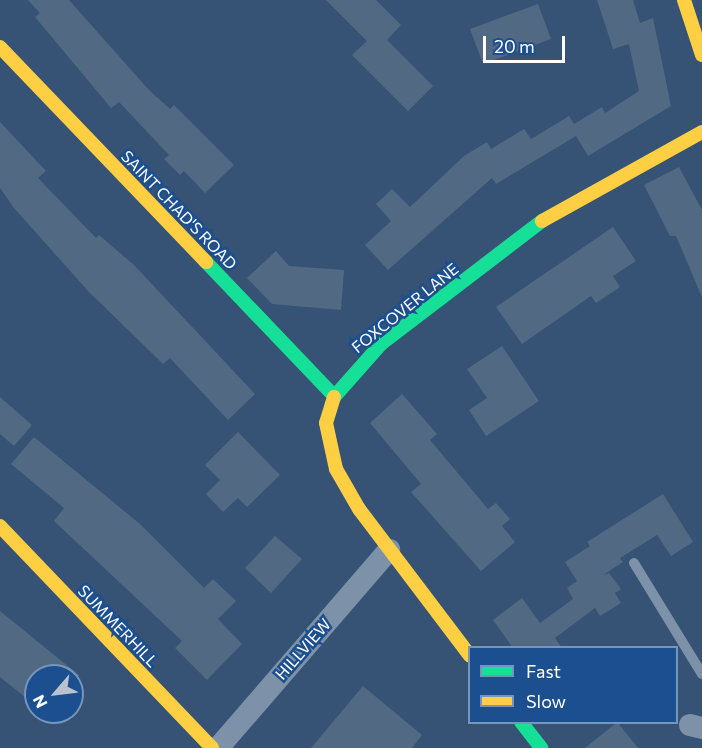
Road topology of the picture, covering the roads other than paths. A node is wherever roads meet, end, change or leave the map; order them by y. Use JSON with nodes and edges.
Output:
{"nodes":[{"id":1,"x":684,"y":0,"type":"edge"},
{"id":2,"x":0,"y":47,"type":"edge"},
{"id":3,"x":702,"y":55,"type":"edge"},
{"id":4,"x":702,"y":132,"type":"edge"},
{"id":5,"x":334,"y":396,"type":"junction"},
{"id":6,"x":0,"y":526,"type":"edge"},
{"id":7,"x":389,"y":550,"type":"junction"},
{"id":8,"x":634,"y":563,"type":"dead end"},
{"id":9,"x":468,"y":653,"type":"edge"},
{"id":10,"x":702,"y":674,"type":"edge"},
{"id":11,"x":522,"y":724,"type":"edge"},
{"id":12,"x":212,"y":748,"type":"edge"},
{"id":13,"x":218,"y":748,"type":"edge"},
{"id":14,"x":541,"y":748,"type":"edge"}],
"edges":[{"from":1,"to":3,"type":"street"},
{"from":2,"to":5,"type":"street","name":"SAINT CHAD'S ROAD"},
{"from":4,"to":5,"type":"street","name":"FOXCOVER LANE"},
{"from":5,"to":7,"type":"street","name":"FOXCOVER LANE"},
{"from":6,"to":12,"type":"street","name":"SUMMERHILL"},
{"from":7,"to":9,"type":"street","name":"FOXCOVER LANE"},
{"from":7,"to":13,"type":"street","name":"HILLVIEW"},
{"from":8,"to":10,"type":"lane"},
{"from":11,"to":14,"type":"street"}]}
